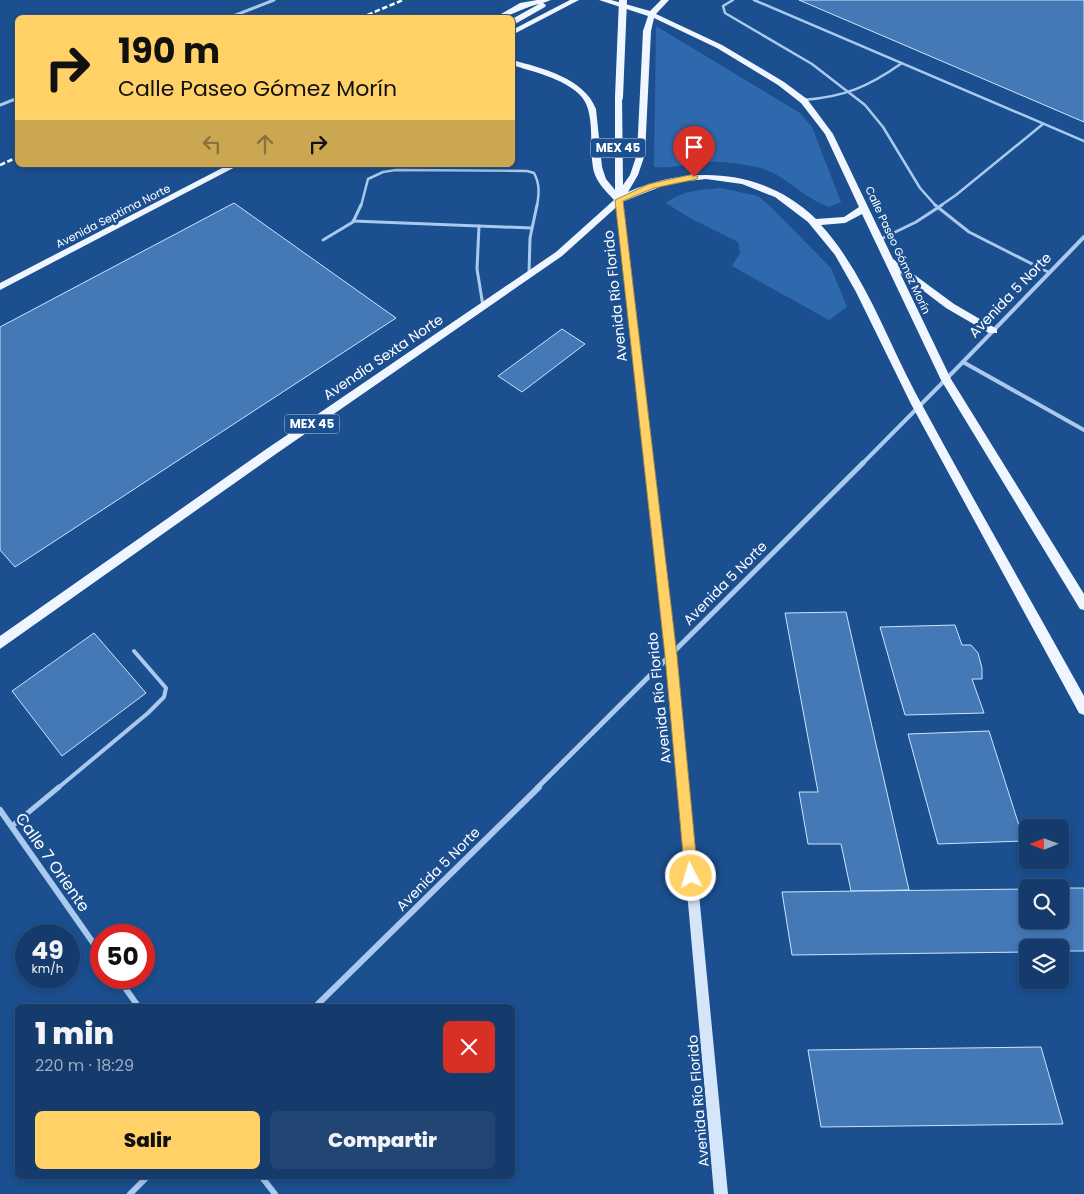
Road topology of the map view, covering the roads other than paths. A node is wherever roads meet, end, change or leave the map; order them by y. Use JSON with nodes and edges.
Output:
{"nodes":[{"id":1,"x":274,"y":0,"type":"edge"},
{"id":2,"x":547,"y":0,"type":"edge"},
{"id":3,"x":551,"y":0,"type":"edge"},
{"id":4,"x":575,"y":0,"type":"edge"},
{"id":5,"x":603,"y":0,"type":"edge"},
{"id":6,"x":623,"y":0,"type":"edge"},
{"id":7,"x":664,"y":0,"type":"edge"},
{"id":8,"x":733,"y":0,"type":"edge"},
{"id":9,"x":754,"y":0,"type":"edge"},
{"id":10,"x":652,"y":13,"type":"junction"},
{"id":11,"x":236,"y":15,"type":"edge"},
{"id":12,"x":503,"y":15,"type":"edge"},
{"id":13,"x":515,"y":20,"type":"edge"},
{"id":14,"x":515,"y":31,"type":"edge"},
{"id":15,"x":515,"y":63,"type":"edge"},
{"id":16,"x":902,"y":63,"type":"junction"},
{"id":17,"x":852,"y":94,"type":"junction"},
{"id":18,"x":15,"y":99,"type":"edge"},
{"id":19,"x":803,"y":100,"type":"junction"},
{"id":20,"x":0,"y":105,"type":"edge"},
{"id":21,"x":1043,"y":124,"type":"junction"},
{"id":22,"x":1084,"y":141,"type":"edge"},
{"id":23,"x":231,"y":167,"type":"edge"},
{"id":24,"x":619,"y":200,"type":"junction"},
{"id":25,"x":864,"y":207,"type":"junction"},
{"id":26,"x":937,"y":208,"type":"junction"},
{"id":27,"x":353,"y":221,"type":"junction"},
{"id":28,"x":815,"y":222,"type":"junction"},
{"id":29,"x":479,"y":226,"type":"junction"},
{"id":30,"x":531,"y":228,"type":"junction"},
{"id":31,"x":1084,"y":237,"type":"edge"},
{"id":32,"x":323,"y":240,"type":"dead end"},
{"id":33,"x":879,"y":240,"type":"junction"},
{"id":34,"x":889,"y":261,"type":"junction"},
{"id":35,"x":1048,"y":272,"type":"junction"},
{"id":36,"x":529,"y":275,"type":"junction"},
{"id":37,"x":0,"y":287,"type":"edge"},
{"id":38,"x":484,"y":307,"type":"junction"},
{"id":39,"x":993,"y":331,"type":"junction"},
{"id":40,"x":963,"y":362,"type":"junction"},
{"id":41,"x":946,"y":380,"type":"junction"},
{"id":42,"x":918,"y":406,"type":"junction"},
{"id":43,"x":1084,"y":430,"type":"edge"},
{"id":44,"x":1084,"y":605,"type":"edge"},
{"id":45,"x":0,"y":643,"type":"edge"},
{"id":46,"x":134,"y":651,"type":"dead end"},
{"id":47,"x":671,"y":656,"type":"junction"},
{"id":48,"x":1084,"y":709,"type":"edge"},
{"id":49,"x":0,"y":810,"type":"edge"},
{"id":50,"x":12,"y":826,"type":"junction"},
{"id":51,"x":90,"y":938,"type":"edge"},
{"id":52,"x":126,"y":989,"type":"edge"},
{"id":53,"x":137,"y":1004,"type":"edge"},
{"id":54,"x":318,"y":1004,"type":"edge"},
{"id":55,"x":145,"y":1179,"type":"edge"},
{"id":56,"x":263,"y":1179,"type":"edge"},
{"id":57,"x":130,"y":1194,"type":"edge"},
{"id":58,"x":275,"y":1194,"type":"edge"},
{"id":59,"x":721,"y":1194,"type":"edge"}],
"edges":[{"from":1,"to":11,"type":"street"},
{"from":2,"to":12,"type":"main road"},
{"from":3,"to":13,"type":"main road"},
{"from":4,"to":14,"type":"main road"},
{"from":5,"to":10,"type":"main road","name":"Calle Paseo Gómez Morín"},
{"from":6,"to":24,"type":"main road","number":"MEX 45","bridge":true},
{"from":7,"to":10,"type":"main road"},
{"from":8,"to":17,"type":"lane"},
{"from":9,"to":16,"type":"lane"},
{"from":10,"to":19,"type":"main road","name":"Calle Paseo Gómez Morín"},
{"from":10,"to":24,"type":"main road"},
{"from":15,"to":24,"type":"main road"},
{"from":16,"to":17,"type":"lane"},
{"from":16,"to":21,"type":"lane"},
{"from":17,"to":19,"type":"lane"},
{"from":17,"to":26,"type":"lane"},
{"from":18,"to":20,"type":"street"},
{"from":19,"to":25,"type":"main road","name":"Calle Paseo Gómez Morín"},
{"from":21,"to":22,"type":"lane"},
{"from":21,"to":26,"type":"lane"},
{"from":23,"to":37,"type":"main road","name":"Avenida Septima Norte"},
{"from":24,"to":28,"type":"main road"},
{"from":24,"to":36,"type":"main road","name":"Avendia Sexta Norte","number":"MEX 45"},
{"from":24,"to":47,"type":"main road","name":"Avenida Río Florido"},
{"from":25,"to":28,"type":"main road"},
{"from":25,"to":33,"type":"main road","name":"Calle Paseo Gómez Morín"},
{"from":26,"to":33,"type":"lane"},
{"from":26,"to":35,"type":"lane"},
{"from":27,"to":29,"type":"lane"},
{"from":27,"to":30,"type":"lane"},
{"from":27,"to":32,"type":"lane"},
{"from":28,"to":42,"type":"main road"},
{"from":29,"to":30,"type":"lane"},
{"from":29,"to":38,"type":"lane"},
{"from":30,"to":36,"type":"lane"},
{"from":31,"to":35,"type":"street","name":"Avenida 5 Norte"},
{"from":33,"to":34,"type":"main road","name":"Calle Paseo Gómez Morín"},
{"from":34,"to":39,"type":"main road"},
{"from":34,"to":41,"type":"main road","name":"Calle Paseo Gómez Morín"},
{"from":35,"to":39,"type":"street","name":"Avenida 5 Norte"},
{"from":36,"to":38,"type":"main road","name":"Avendia Sexta Norte","number":"MEX 45"},
{"from":38,"to":45,"type":"main road","name":"Avendia Sexta Norte","number":"MEX 45"},
{"from":39,"to":40,"type":"street","name":"Avenida 5 Norte"},
{"from":40,"to":41,"type":"street","name":"Avenida 5 Norte"},
{"from":40,"to":43,"type":"street"},
{"from":41,"to":42,"type":"street","name":"Avenida 5 Norte"},
{"from":41,"to":44,"type":"main road","name":"Calle Paseo Gómez Morín"},
{"from":42,"to":47,"type":"street","name":"Avenida 5 Norte"},
{"from":42,"to":48,"type":"main road"},
{"from":46,"to":50,"type":"lane"},
{"from":47,"to":54,"type":"street","name":"Avenida 5 Norte"},
{"from":47,"to":59,"type":"main road","name":"Avenida Río Florido"},
{"from":49,"to":50,"type":"street","name":"Calle 7 Oriente"},
{"from":50,"to":51,"type":"street","name":"Calle 7 Oriente"},
{"from":52,"to":53,"type":"street"},
{"from":55,"to":57,"type":"street"},
{"from":56,"to":58,"type":"street"}]}
